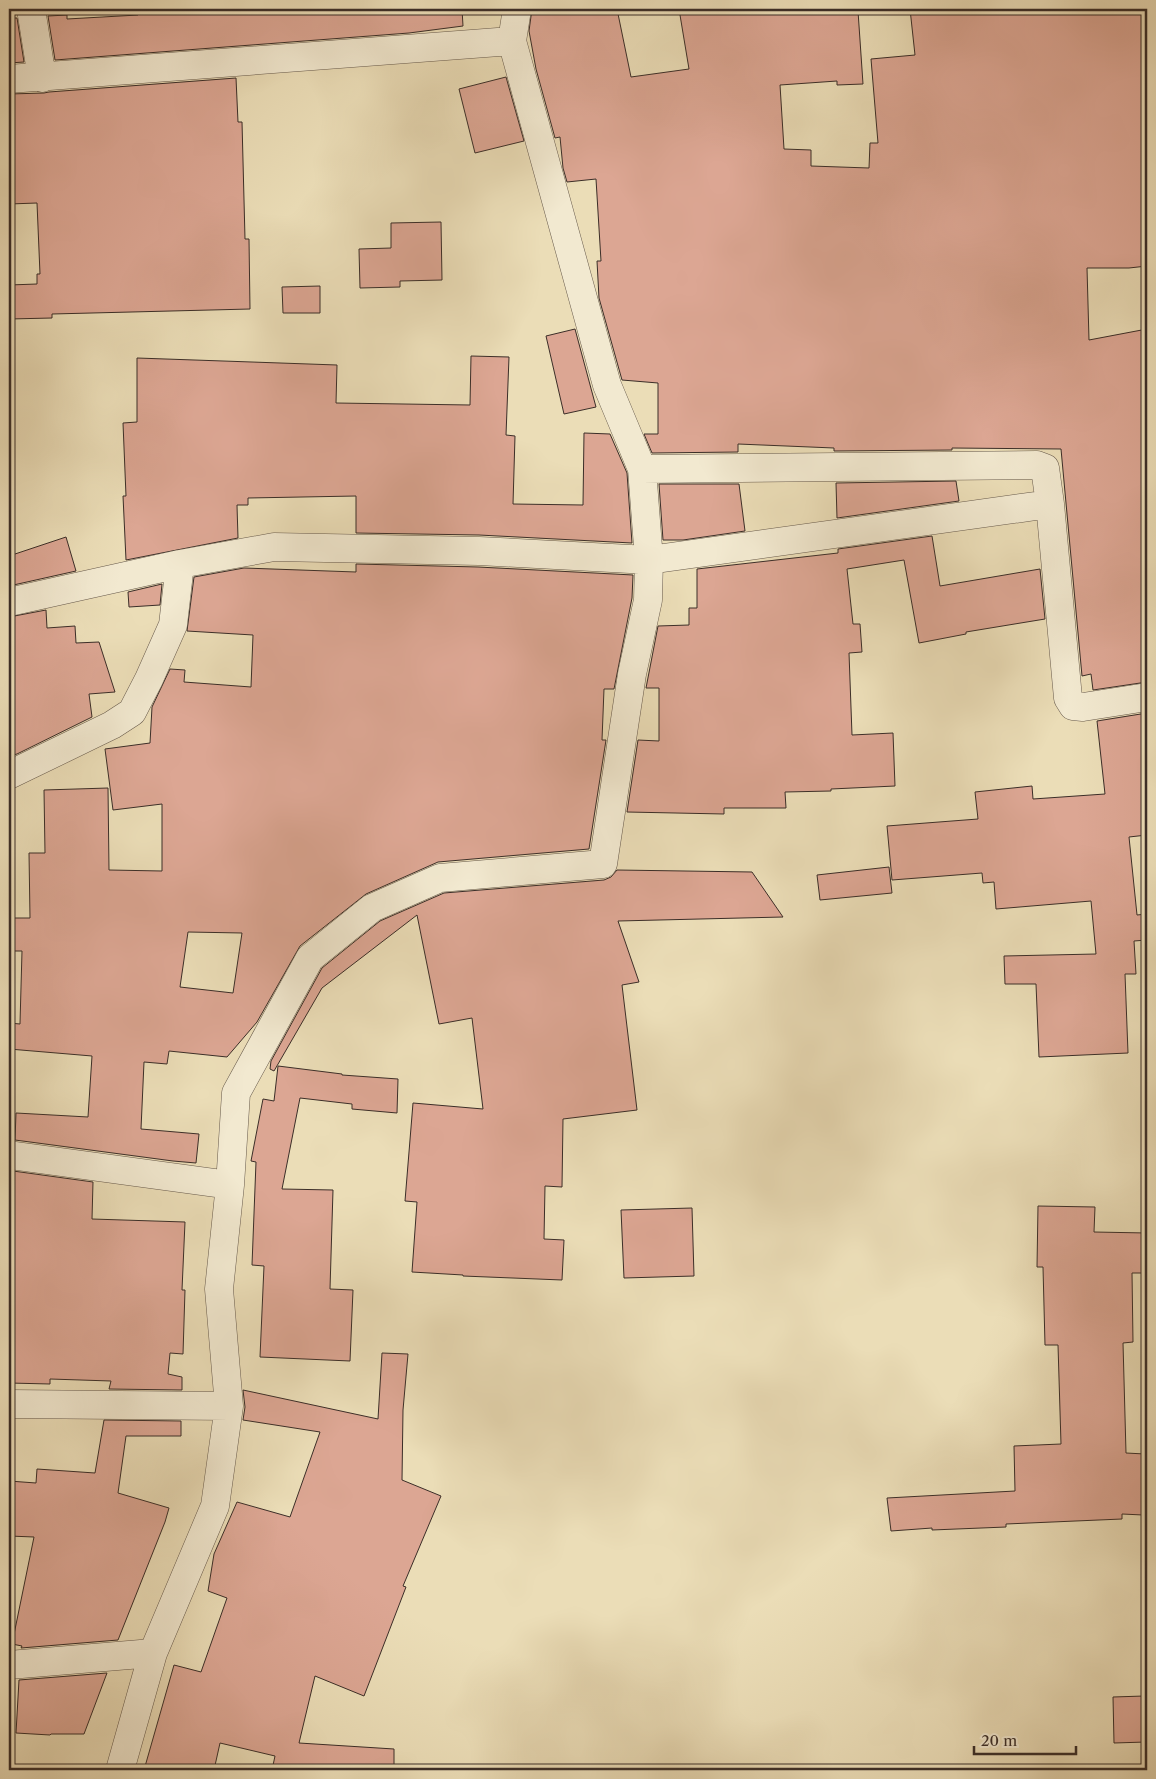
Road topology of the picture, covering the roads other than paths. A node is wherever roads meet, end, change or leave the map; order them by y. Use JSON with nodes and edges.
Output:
{"nodes":[{"id":1,"x":31,"y":9,"type":"edge"},
{"id":2,"x":517,"y":9,"type":"edge"},
{"id":3,"x":512,"y":41,"type":"junction"},
{"id":4,"x":42,"y":78,"type":"junction"},
{"id":5,"x":9,"y":79,"type":"edge"},
{"id":6,"x":642,"y":469,"type":"junction"},
{"id":7,"x":1050,"y":504,"type":"junction"},
{"id":8,"x":649,"y":560,"type":"junction"},
{"id":9,"x":180,"y":564,"type":"junction"},
{"id":10,"x":9,"y":602,"type":"edge"},
{"id":11,"x":1147,"y":697,"type":"edge"},
{"id":12,"x":9,"y":775,"type":"edge"},
{"id":13,"x":9,"y":1155,"type":"edge"},
{"id":14,"x":230,"y":1185,"type":"junction"},
{"id":15,"x":9,"y":1404,"type":"edge"},
{"id":16,"x":229,"y":1406,"type":"junction"},
{"id":17,"x":153,"y":1653,"type":"junction"},
{"id":18,"x":9,"y":1665,"type":"edge"},
{"id":19,"x":120,"y":1770,"type":"edge"}],
"edges":[{"from":1,"to":4,"type":"street"},
{"from":2,"to":3,"type":"street"},
{"from":3,"to":4,"type":"street"},
{"from":3,"to":6,"type":"street"},
{"from":4,"to":5,"type":"street"},
{"from":6,"to":7,"type":"street"},
{"from":6,"to":8,"type":"street"},
{"from":7,"to":8,"type":"street"},
{"from":7,"to":11,"type":"street"},
{"from":8,"to":9,"type":"street"},
{"from":8,"to":14,"type":"street"},
{"from":9,"to":10,"type":"street"},
{"from":9,"to":12,"type":"street"},
{"from":13,"to":14,"type":"street"},
{"from":14,"to":16,"type":"street"},
{"from":15,"to":16,"type":"street"},
{"from":16,"to":17,"type":"street"},
{"from":17,"to":18,"type":"street"},
{"from":17,"to":19,"type":"street"}]}
